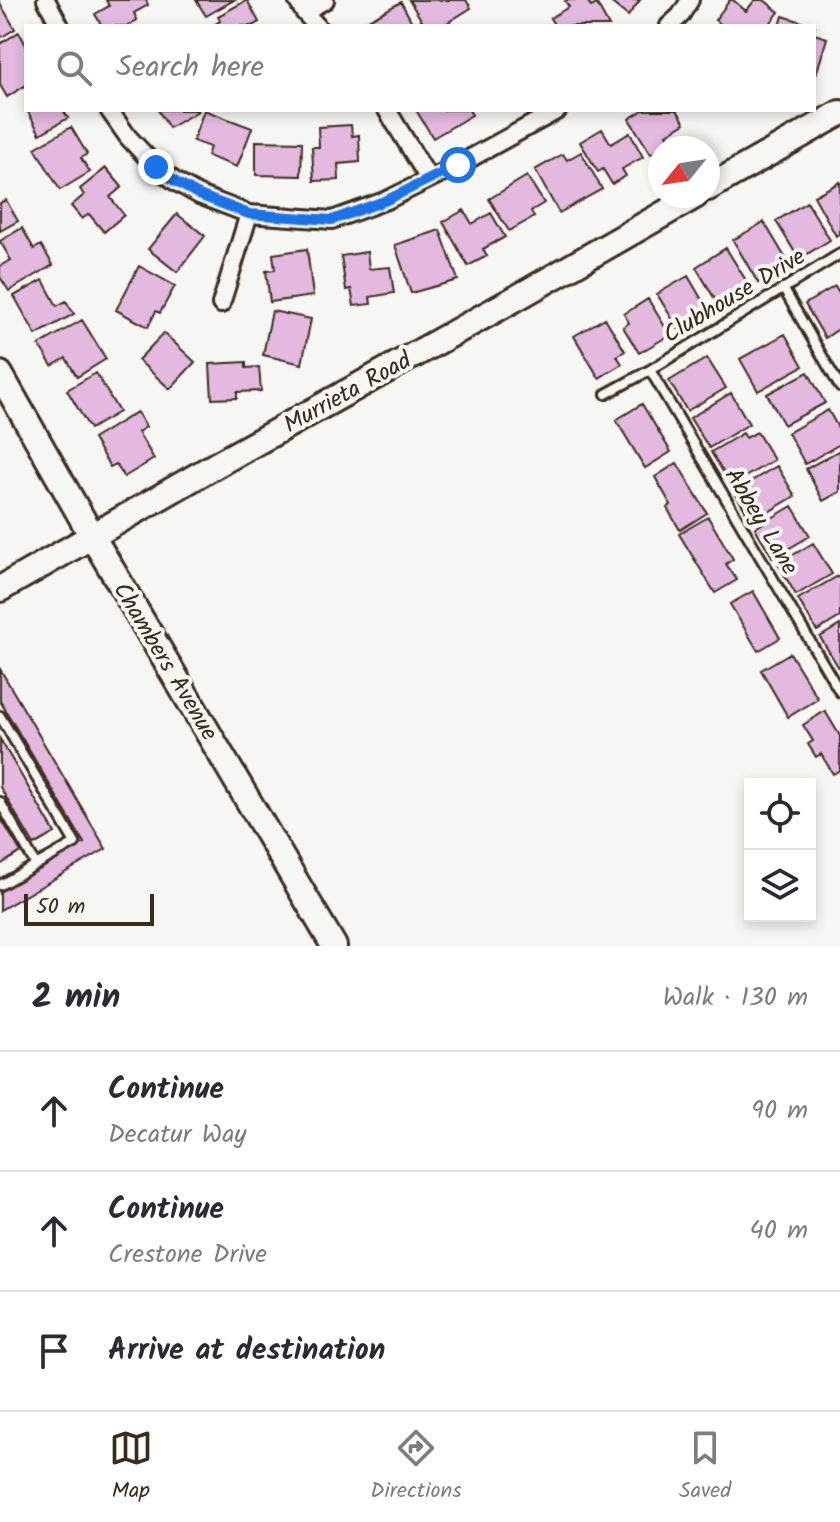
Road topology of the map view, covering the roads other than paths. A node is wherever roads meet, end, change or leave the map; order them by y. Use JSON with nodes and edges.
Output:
{"nodes":[{"id":1,"x":46,"y":0,"type":"edge"},
{"id":2,"x":325,"y":0,"type":"edge"},
{"id":3,"x":690,"y":0,"type":"edge"},
{"id":4,"x":301,"y":6,"type":"edge"},
{"id":5,"x":59,"y":24,"type":"edge"},
{"id":6,"x":315,"y":24,"type":"edge"},
{"id":7,"x":671,"y":24,"type":"edge"},
{"id":8,"x":110,"y":112,"type":"edge"},
{"id":9,"x":388,"y":112,"type":"edge"},
{"id":10,"x":554,"y":112,"type":"edge"},
{"id":11,"x":840,"y":113,"type":"edge"},
{"id":12,"x":429,"y":179,"type":"junction"},
{"id":13,"x":720,"y":181,"type":"edge"},
{"id":14,"x":674,"y":208,"type":"edge"},
{"id":15,"x":249,"y":214,"type":"junction"},
{"id":16,"x":840,"y":254,"type":"edge"},
{"id":17,"x":783,"y":288,"type":"junction"},
{"id":18,"x":221,"y":304,"type":"dead end"},
{"id":19,"x":650,"y":370,"type":"junction"},
{"id":20,"x":0,"y":374,"type":"edge"},
{"id":21,"x":840,"y":387,"type":"edge"},
{"id":22,"x":606,"y":394,"type":"dead end"},
{"id":23,"x":92,"y":536,"type":"junction"},
{"id":24,"x":0,"y":589,"type":"edge"},
{"id":25,"x":840,"y":692,"type":"edge"},
{"id":26,"x":0,"y":716,"type":"edge"},
{"id":27,"x":0,"y":802,"type":"edge"},
{"id":28,"x":36,"y":865,"type":"junction"},
{"id":29,"x":0,"y":884,"type":"edge"},
{"id":30,"x":334,"y":946,"type":"edge"}],
"edges":[{"from":1,"to":5,"type":"street"},
{"from":2,"to":4,"type":"street"},
{"from":3,"to":7,"type":"street"},
{"from":4,"to":6,"type":"street"},
{"from":8,"to":15,"type":"street"},
{"from":9,"to":12,"type":"street"},
{"from":10,"to":12,"type":"street"},
{"from":11,"to":13,"type":"main road"},
{"from":12,"to":15,"type":"street"},
{"from":14,"to":23,"type":"main road","name":"Murrieta Road"},
{"from":15,"to":18,"type":"street"},
{"from":16,"to":17,"type":"lane","name":"Clubhouse Drive"},
{"from":17,"to":19,"type":"lane","name":"Clubhouse Drive"},
{"from":17,"to":21,"type":"lane"},
{"from":19,"to":22,"type":"lane","name":"Clubhouse Drive"},
{"from":19,"to":25,"type":"lane","name":"Abbey Lane"},
{"from":20,"to":23,"type":"main road","name":"Chambers Avenue"},
{"from":23,"to":24,"type":"main road","name":"Murrieta Road"},
{"from":23,"to":30,"type":"main road","name":"Chambers Avenue"},
{"from":26,"to":28,"type":"lane"},
{"from":27,"to":28,"type":"lane"},
{"from":28,"to":29,"type":"lane"}]}
